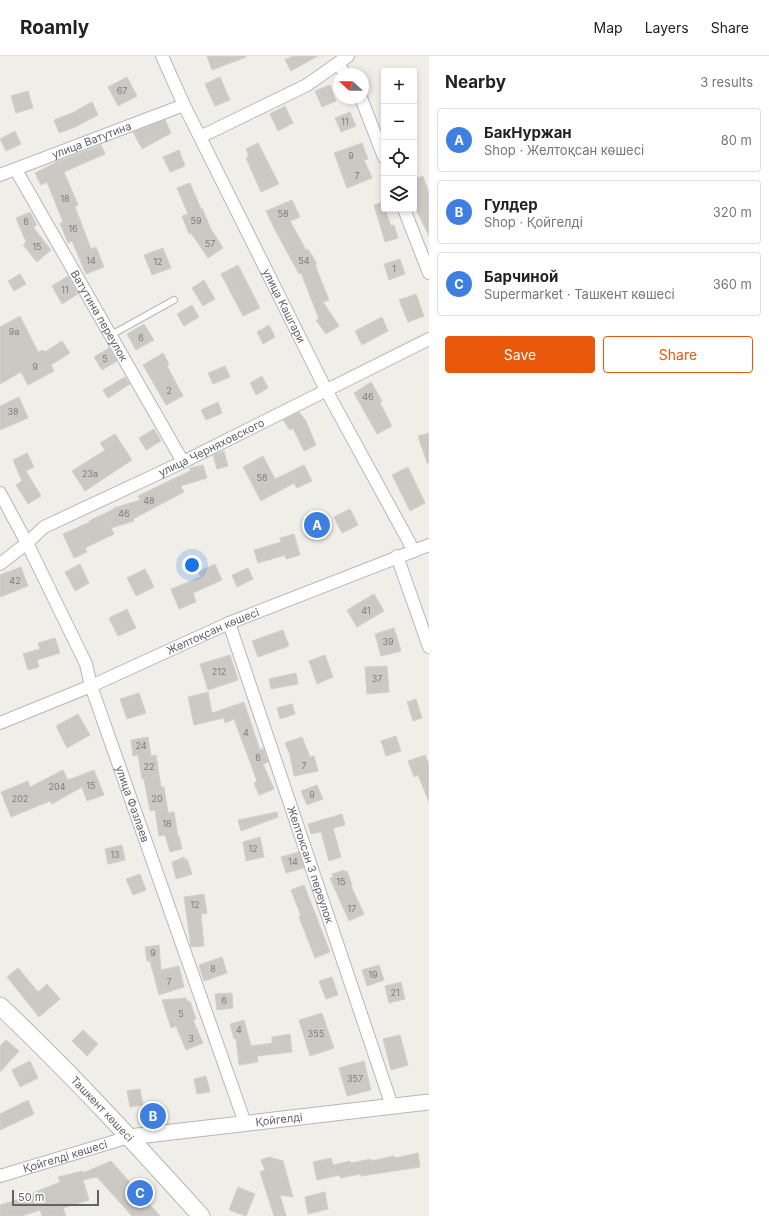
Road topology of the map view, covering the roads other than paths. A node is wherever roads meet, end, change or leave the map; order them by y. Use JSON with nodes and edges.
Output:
{"nodes":[{"id":1,"x":162,"y":56,"type":"edge"},
{"id":2,"x":341,"y":58,"type":"edge"},
{"id":3,"x":341,"y":68,"type":"edge"},
{"id":4,"x":363,"y":104,"type":"edge"},
{"id":5,"x":184,"y":105,"type":"junction"},
{"id":6,"x":200,"y":137,"type":"junction"},
{"id":7,"x":381,"y":149,"type":"edge"},
{"id":8,"x":16,"y":170,"type":"junction"},
{"id":9,"x":0,"y":176,"type":"edge"},
{"id":10,"x":405,"y":212,"type":"edge"},
{"id":11,"x":429,"y":273,"type":"edge"},
{"id":12,"x":174,"y":300,"type":"dead end"},
{"id":13,"x":111,"y":335,"type":"junction"},
{"id":14,"x":429,"y":339,"type":"edge"},
{"id":15,"x":326,"y":390,"type":"junction"},
{"id":16,"x":183,"y":462,"type":"junction"},
{"id":17,"x":0,"y":493,"type":"edge"},
{"id":18,"x":28,"y":543,"type":"junction"},
{"id":19,"x":429,"y":545,"type":"edge"},
{"id":20,"x":414,"y":551,"type":"junction"},
{"id":21,"x":397,"y":556,"type":"junction"},
{"id":22,"x":0,"y":564,"type":"edge"},
{"id":23,"x":229,"y":623,"type":"junction"},
{"id":24,"x":429,"y":647,"type":"edge"},
{"id":25,"x":91,"y":686,"type":"junction"},
{"id":26,"x":0,"y":723,"type":"edge"},
{"id":27,"x":0,"y":1006,"type":"edge"},
{"id":28,"x":429,"y":1102,"type":"edge"},
{"id":29,"x":392,"y":1106,"type":"junction"},
{"id":30,"x":245,"y":1123,"type":"junction"},
{"id":31,"x":129,"y":1137,"type":"junction"},
{"id":32,"x":0,"y":1176,"type":"edge"},
{"id":33,"x":201,"y":1216,"type":"edge"}],
"edges":[{"from":1,"to":5,"type":"street","name":"улица Кашгари"},
{"from":2,"to":3,"type":"street"},
{"from":2,"to":6,"type":"street"},
{"from":4,"to":7,"type":"street"},
{"from":5,"to":6,"type":"street","name":"улица Кашгари"},
{"from":5,"to":8,"type":"street","name":"улица Ватутина"},
{"from":6,"to":15,"type":"street","name":"улица Кашгари"},
{"from":8,"to":9,"type":"street","name":"улица Ватутина"},
{"from":8,"to":13,"type":"street","name":"Ватутина переулок"},
{"from":10,"to":11,"type":"street"},
{"from":12,"to":13,"type":"lane"},
{"from":13,"to":16,"type":"street","name":"Ватутина переулок"},
{"from":14,"to":15,"type":"street","name":"улица Черняховского"},
{"from":15,"to":16,"type":"street","name":"улица Черняховского"},
{"from":15,"to":20,"type":"street","name":"улица Кашгари"},
{"from":16,"to":18,"type":"street","name":"улица Черняховского"},
{"from":17,"to":18,"type":"street","name":"улица Фазлаев"},
{"from":18,"to":22,"type":"street","name":"улица Черняховского"},
{"from":18,"to":25,"type":"street","name":"улица Фазлаев"},
{"from":19,"to":20,"type":"street","name":"Желтоқсан көшесі"},
{"from":20,"to":21,"type":"street","name":"Желтоқсан көшесі"},
{"from":21,"to":23,"type":"street","name":"Желтоқсан көшесі"},
{"from":21,"to":24,"type":"street"},
{"from":23,"to":25,"type":"street","name":"Желтоқсан көшесі"},
{"from":23,"to":29,"type":"street","name":"Желтоксан 3 переулок"},
{"from":25,"to":26,"type":"street","name":"Желтоқсан көшесі"},
{"from":25,"to":30,"type":"street","name":"улица Фазлаев"},
{"from":27,"to":31,"type":"main road","name":"Ташкент көшесі"},
{"from":28,"to":29,"type":"street","name":"Қойгелді"},
{"from":29,"to":30,"type":"street","name":"Қойгелді"},
{"from":30,"to":31,"type":"street","name":"Қойгелді"},
{"from":31,"to":32,"type":"street","name":"Қойгелді көшесі"},
{"from":31,"to":33,"type":"main road","name":"Ташкент көшесі"}]}
